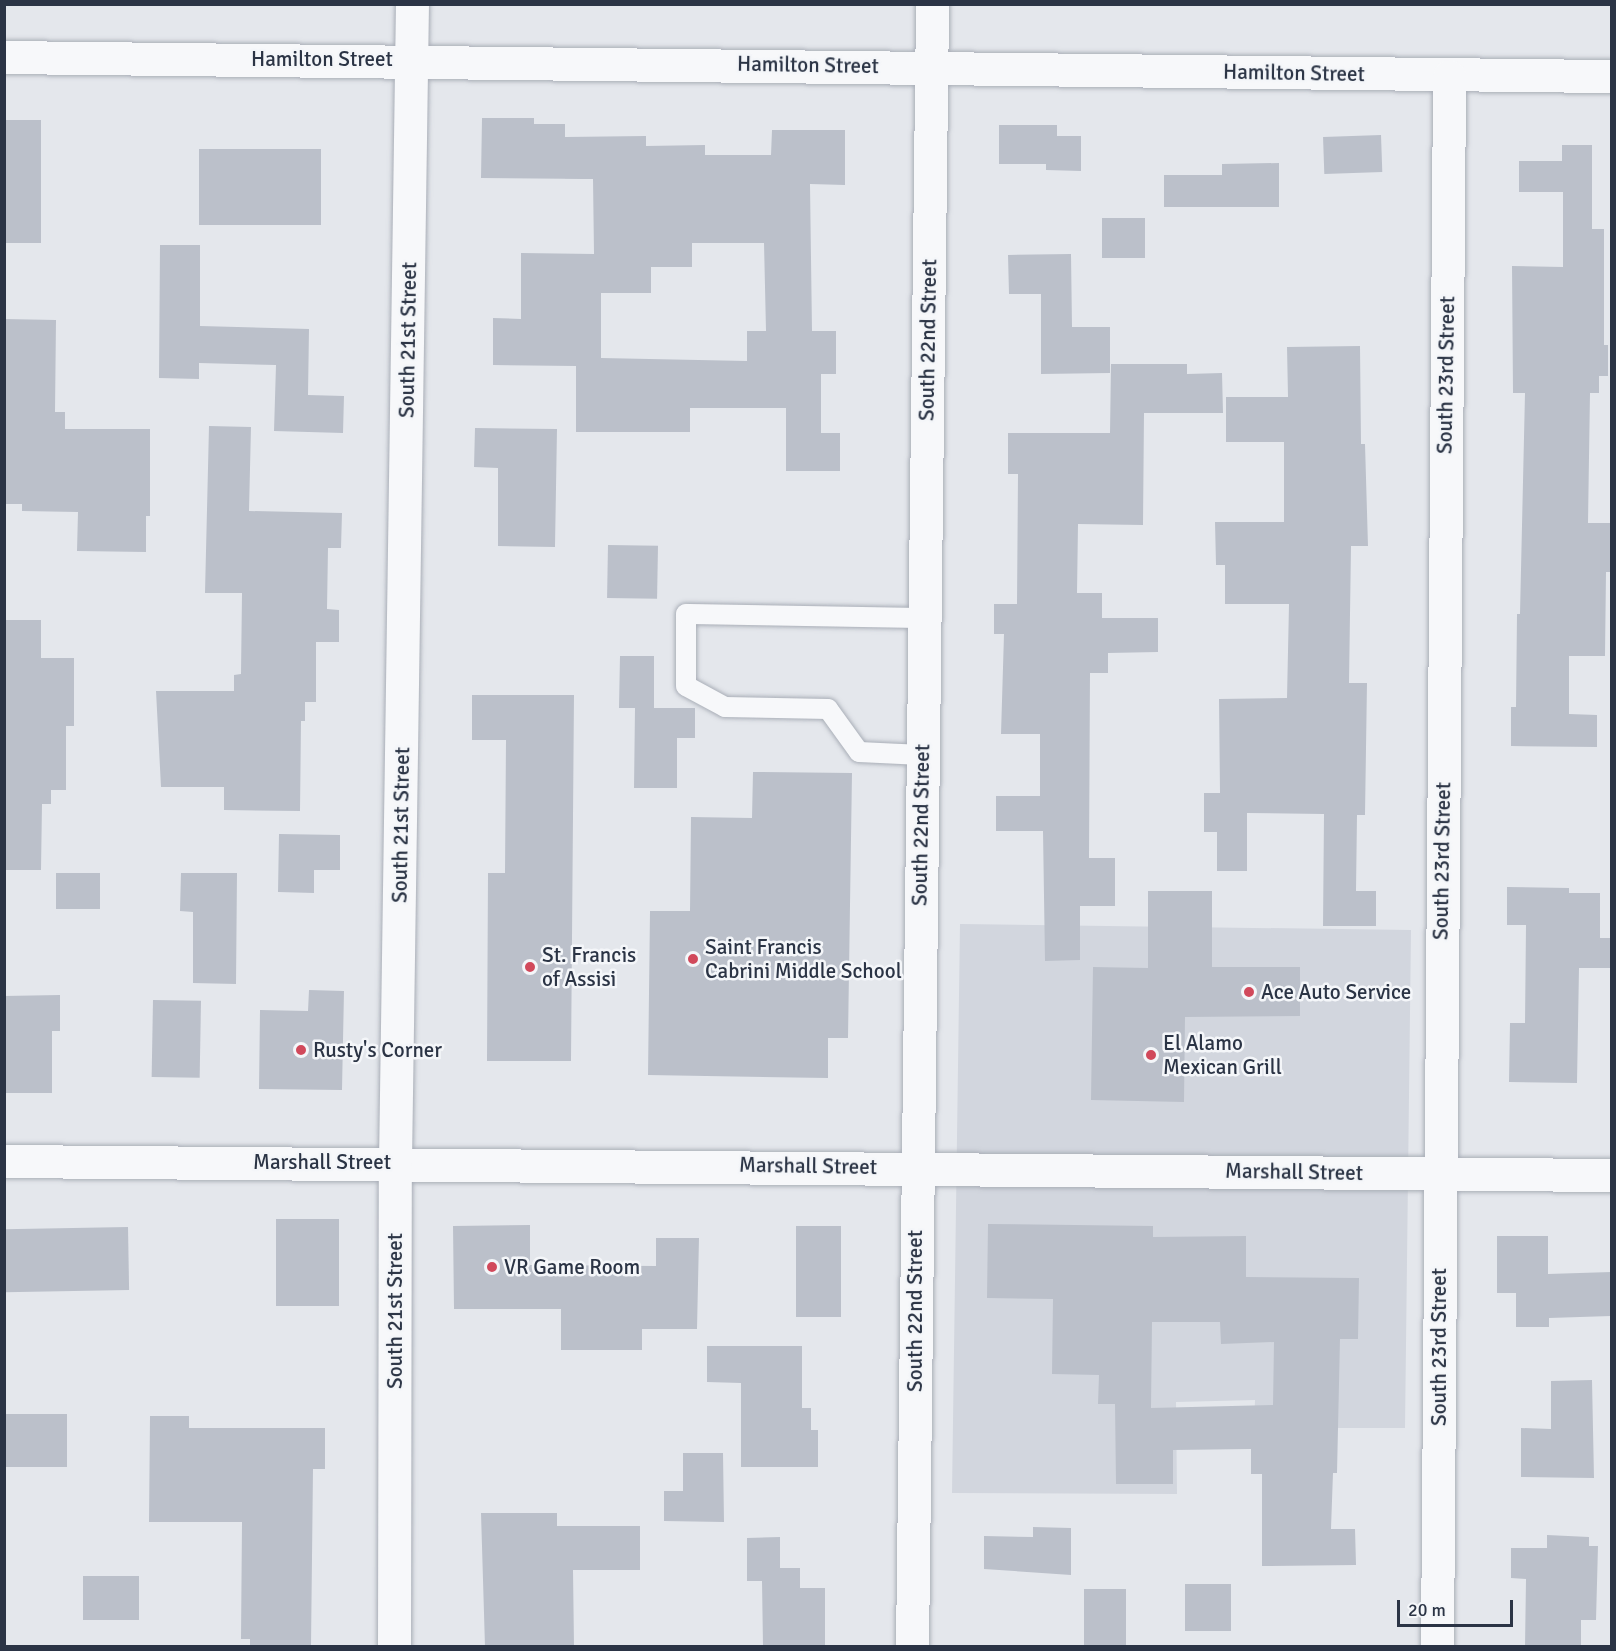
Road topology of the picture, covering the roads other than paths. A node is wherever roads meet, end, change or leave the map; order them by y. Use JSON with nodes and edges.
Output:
{"nodes":[{"id":1,"x":412,"y":4,"type":"edge"},
{"id":2,"x":932,"y":4,"type":"edge"},
{"id":3,"x":4,"y":57,"type":"edge"},
{"id":4,"x":412,"y":60,"type":"junction"},
{"id":5,"x":931,"y":66,"type":"junction"},
{"id":6,"x":1449,"y":76,"type":"junction"},
{"id":7,"x":1611,"y":76,"type":"edge"},
{"id":8,"x":924,"y":618,"type":"junction"},
{"id":9,"x":922,"y":754,"type":"junction"},
{"id":10,"x":4,"y":1161,"type":"edge"},
{"id":11,"x":395,"y":1162,"type":"junction"},
{"id":12,"x":916,"y":1167,"type":"junction"},
{"id":13,"x":1439,"y":1173,"type":"junction"},
{"id":14,"x":1611,"y":1175,"type":"edge"},
{"id":15,"x":394,"y":1647,"type":"edge"},
{"id":16,"x":912,"y":1647,"type":"edge"},
{"id":17,"x":1437,"y":1647,"type":"edge"}],
"edges":[{"from":1,"to":4,"type":"street","name":"South 21st Street"},
{"from":2,"to":5,"type":"street","name":"South 22nd Street"},
{"from":3,"to":4,"type":"street","name":"Hamilton Street"},
{"from":4,"to":5,"type":"street","name":"Hamilton Street"},
{"from":4,"to":11,"type":"street","name":"South 21st Street"},
{"from":5,"to":6,"type":"street","name":"Hamilton Street"},
{"from":5,"to":8,"type":"street","name":"South 22nd Street"},
{"from":6,"to":7,"type":"street","name":"Hamilton Street"},
{"from":6,"to":13,"type":"street","name":"South 23rd Street"},
{"from":8,"to":9,"type":"street","name":"South 22nd Street"},
{"from":8,"to":9,"type":"lane"},
{"from":9,"to":12,"type":"street","name":"South 22nd Street"},
{"from":10,"to":11,"type":"street","name":"Marshall Street"},
{"from":11,"to":12,"type":"street","name":"Marshall Street"},
{"from":11,"to":15,"type":"street","name":"South 21st Street"},
{"from":12,"to":13,"type":"street","name":"Marshall Street"},
{"from":12,"to":16,"type":"street","name":"South 22nd Street"},
{"from":13,"to":14,"type":"street","name":"Marshall Street"},
{"from":13,"to":17,"type":"street","name":"South 23rd Street"}]}
